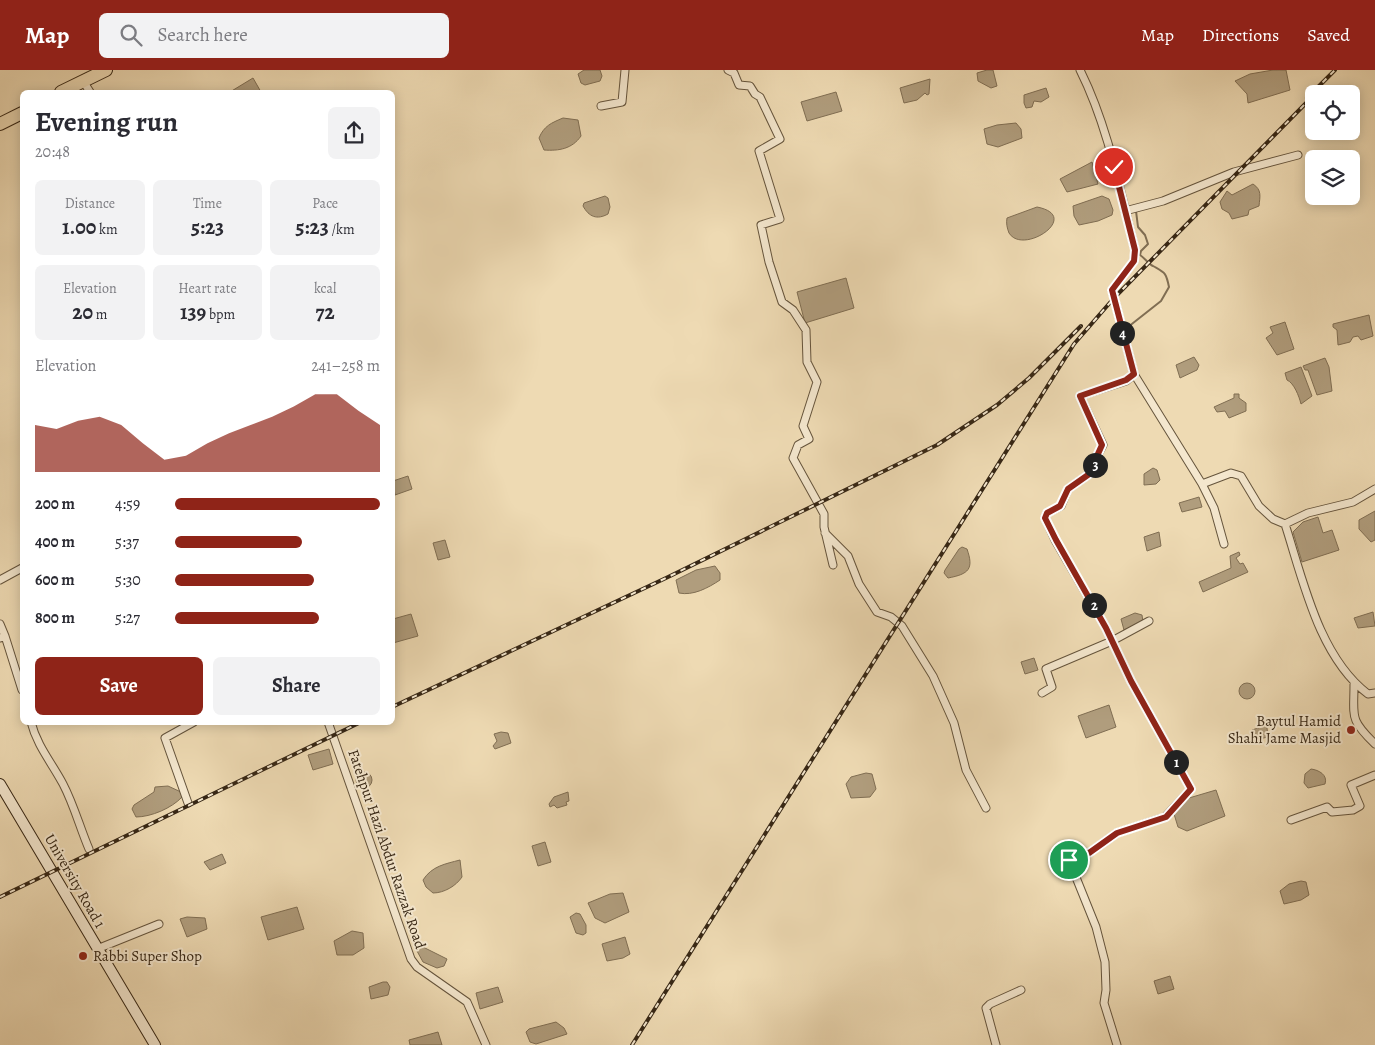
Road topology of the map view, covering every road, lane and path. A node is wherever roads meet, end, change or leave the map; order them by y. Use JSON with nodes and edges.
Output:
{"nodes":[{"id":1,"x":92,"y":70,"type":"edge"},
{"id":2,"x":106,"y":70,"type":"edge"},
{"id":3,"x":625,"y":70,"type":"edge"},
{"id":4,"x":728,"y":70,"type":"edge"},
{"id":5,"x":1080,"y":70,"type":"edge"},
{"id":6,"x":82,"y":81,"type":"junction"},
{"id":7,"x":54,"y":90,"type":"edge"},
{"id":8,"x":65,"y":90,"type":"edge"},
{"id":9,"x":89,"y":90,"type":"edge"},
{"id":10,"x":601,"y":106,"type":"dead end"},
{"id":11,"x":20,"y":107,"type":"edge"},
{"id":12,"x":20,"y":113,"type":"edge"},
{"id":13,"x":0,"y":117,"type":"edge"},
{"id":14,"x":0,"y":124,"type":"edge"},
{"id":15,"x":1298,"y":155,"type":"dead end"},
{"id":16,"x":1125,"y":212,"type":"junction"},
{"id":17,"x":1134,"y":374,"type":"junction"},
{"id":18,"x":1202,"y":484,"type":"junction"},
{"id":19,"x":1375,"y":489,"type":"edge"},
{"id":20,"x":1285,"y":524,"type":"junction"},
{"id":21,"x":825,"y":532,"type":"junction"},
{"id":22,"x":1224,"y":544,"type":"dead end"},
{"id":23,"x":833,"y":565,"type":"dead end"},
{"id":24,"x":20,"y":569,"type":"edge"},
{"id":25,"x":0,"y":580,"type":"edge"},
{"id":26,"x":1149,"y":622,"type":"dead end"},
{"id":27,"x":0,"y":624,"type":"edge"},
{"id":28,"x":3,"y":637,"type":"edge"},
{"id":29,"x":1112,"y":641,"type":"junction"},
{"id":30,"x":20,"y":684,"type":"edge"},
{"id":31,"x":1354,"y":684,"type":"junction"},
{"id":32,"x":1042,"y":693,"type":"dead end"},
{"id":33,"x":1375,"y":693,"type":"edge"},
{"id":34,"x":32,"y":725,"type":"edge"},
{"id":35,"x":189,"y":725,"type":"edge"},
{"id":36,"x":329,"y":725,"type":"edge"},
{"id":37,"x":1375,"y":744,"type":"edge"},
{"id":38,"x":1375,"y":775,"type":"edge"},
{"id":39,"x":0,"y":784,"type":"edge"},
{"id":40,"x":188,"y":803,"type":"dead end"},
{"id":41,"x":986,"y":808,"type":"dead end"},
{"id":42,"x":1291,"y":820,"type":"dead end"},
{"id":43,"x":89,"y":849,"type":"dead end"},
{"id":44,"x":159,"y":924,"type":"dead end"},
{"id":45,"x":97,"y":949,"type":"junction"},
{"id":46,"x":1021,"y":990,"type":"dead end"},
{"id":47,"x":155,"y":1045,"type":"edge"},
{"id":48,"x":486,"y":1045,"type":"edge"},
{"id":49,"x":996,"y":1045,"type":"edge"},
{"id":50,"x":1117,"y":1045,"type":"edge"}],
"edges":[{"from":1,"to":7,"type":"highway"},
{"from":2,"to":6,"type":"highway"},
{"from":3,"to":10,"type":"street"},
{"from":4,"to":21,"type":"street"},
{"from":5,"to":16,"type":"street"},
{"from":6,"to":8,"type":"highway"},
{"from":6,"to":9,"type":"street"},
{"from":11,"to":13,"type":"highway"},
{"from":12,"to":14,"type":"highway"},
{"from":15,"to":16,"type":"street"},
{"from":16,"to":17,"type":"street"},
{"from":17,"to":18,"type":"street"},
{"from":17,"to":29,"type":"street"},
{"from":18,"to":20,"type":"street"},
{"from":18,"to":22,"type":"street"},
{"from":19,"to":20,"type":"street"},
{"from":20,"to":31,"type":"street"},
{"from":21,"to":23,"type":"street"},
{"from":21,"to":41,"type":"street"},
{"from":24,"to":25,"type":"street"},
{"from":26,"to":29,"type":"street"},
{"from":27,"to":28,"type":"street"},
{"from":28,"to":30,"type":"street"},
{"from":29,"to":32,"type":"street"},
{"from":29,"to":50,"type":"street"},
{"from":31,"to":33,"type":"street"},
{"from":31,"to":37,"type":"street"},
{"from":34,"to":43,"type":"street"},
{"from":35,"to":40,"type":"street"},
{"from":36,"to":48,"type":"street","name":"Fatehpur Hazi Abdur Razzak Road"},
{"from":38,"to":42,"type":"street"},
{"from":39,"to":45,"type":"main road","name":"University Road 1"},
{"from":44,"to":45,"type":"street"},
{"from":45,"to":47,"type":"main road","name":"University Road 1"},
{"from":46,"to":49,"type":"street"}]}
